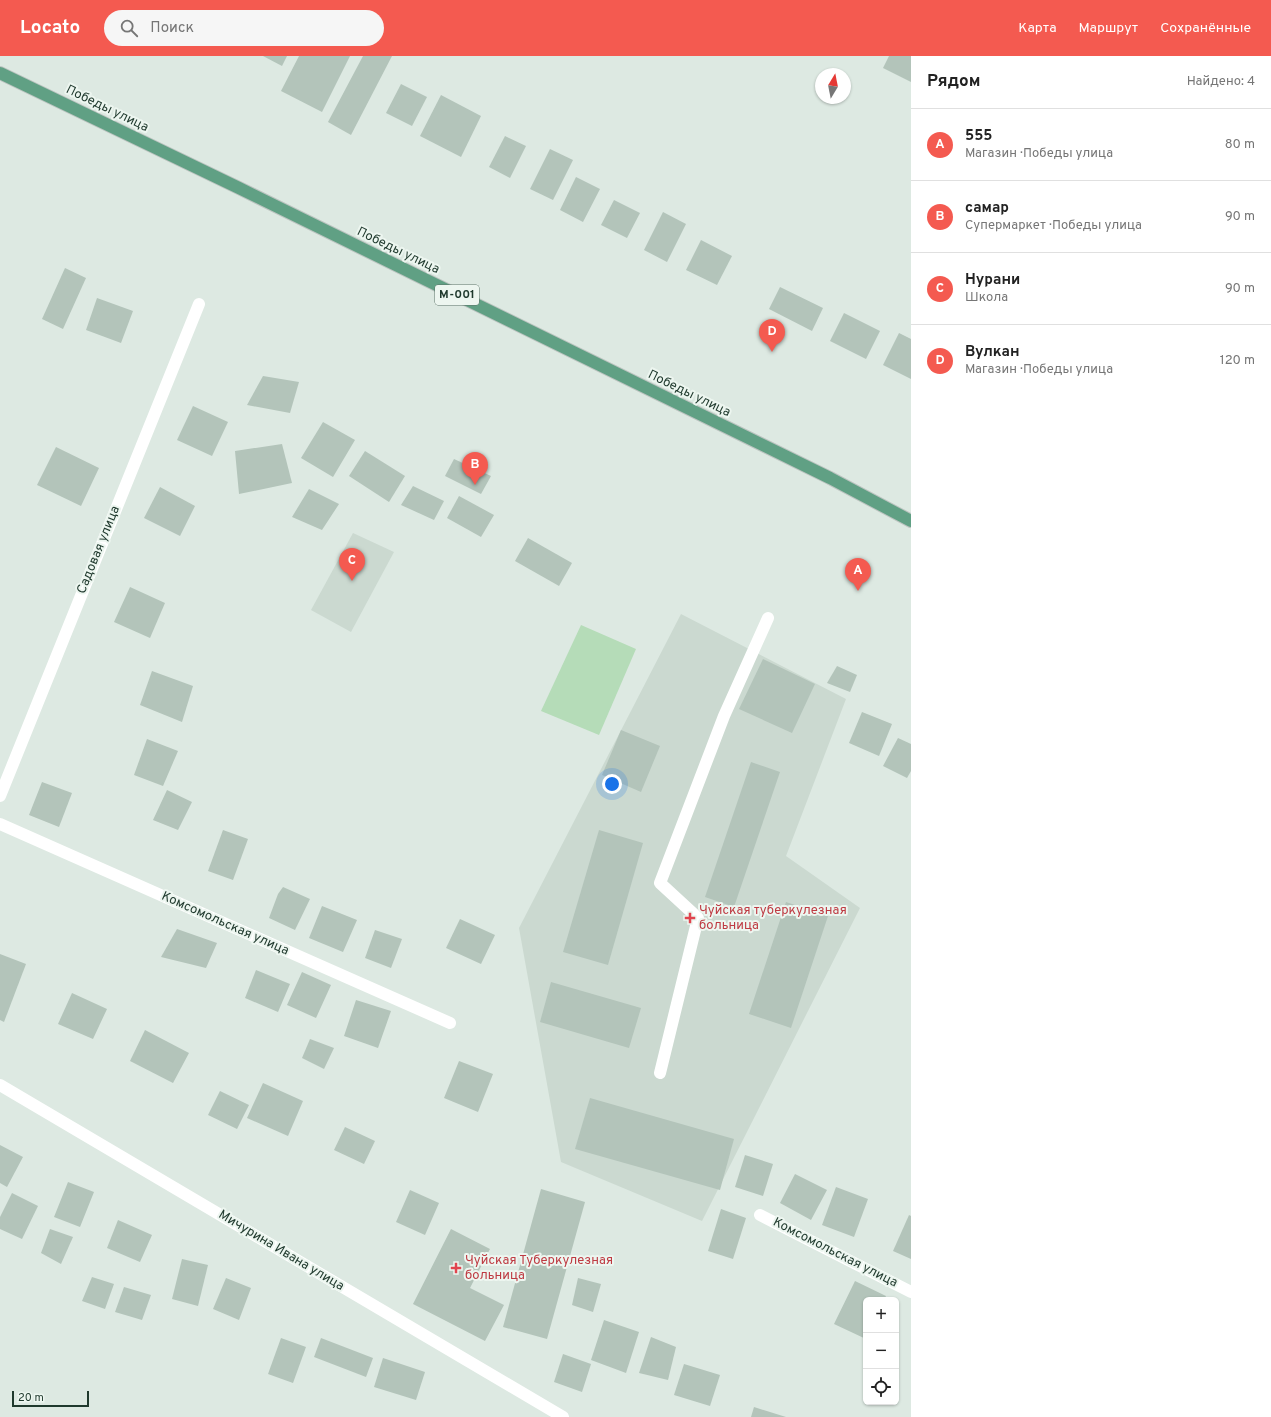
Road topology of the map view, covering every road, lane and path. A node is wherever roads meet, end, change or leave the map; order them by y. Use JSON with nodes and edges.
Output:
{"nodes":[{"id":1,"x":0,"y":73,"type":"edge"},
{"id":2,"x":199,"y":304,"type":"dead end"},
{"id":3,"x":911,"y":521,"type":"edge"},
{"id":4,"x":768,"y":618,"type":"dead end"},
{"id":5,"x":0,"y":796,"type":"edge"},
{"id":6,"x":0,"y":824,"type":"edge"},
{"id":7,"x":450,"y":1023,"type":"dead end"},
{"id":8,"x":660,"y":1073,"type":"dead end"},
{"id":9,"x":0,"y":1085,"type":"edge"},
{"id":10,"x":760,"y":1215,"type":"dead end"},
{"id":11,"x":911,"y":1292,"type":"edge"},
{"id":12,"x":562,"y":1417,"type":"edge"}],
"edges":[{"from":1,"to":3,"type":"main road","name":"Победы улица","number":"М-001"},
{"from":2,"to":5,"type":"street","name":"Садовая улица"},
{"from":4,"to":8,"type":"street"},
{"from":6,"to":7,"type":"street","name":"Комсомольская улица"},
{"from":9,"to":12,"type":"street","name":"Мичурина Ивана улица"},
{"from":10,"to":11,"type":"street","name":"Комсомольская улица"}]}
